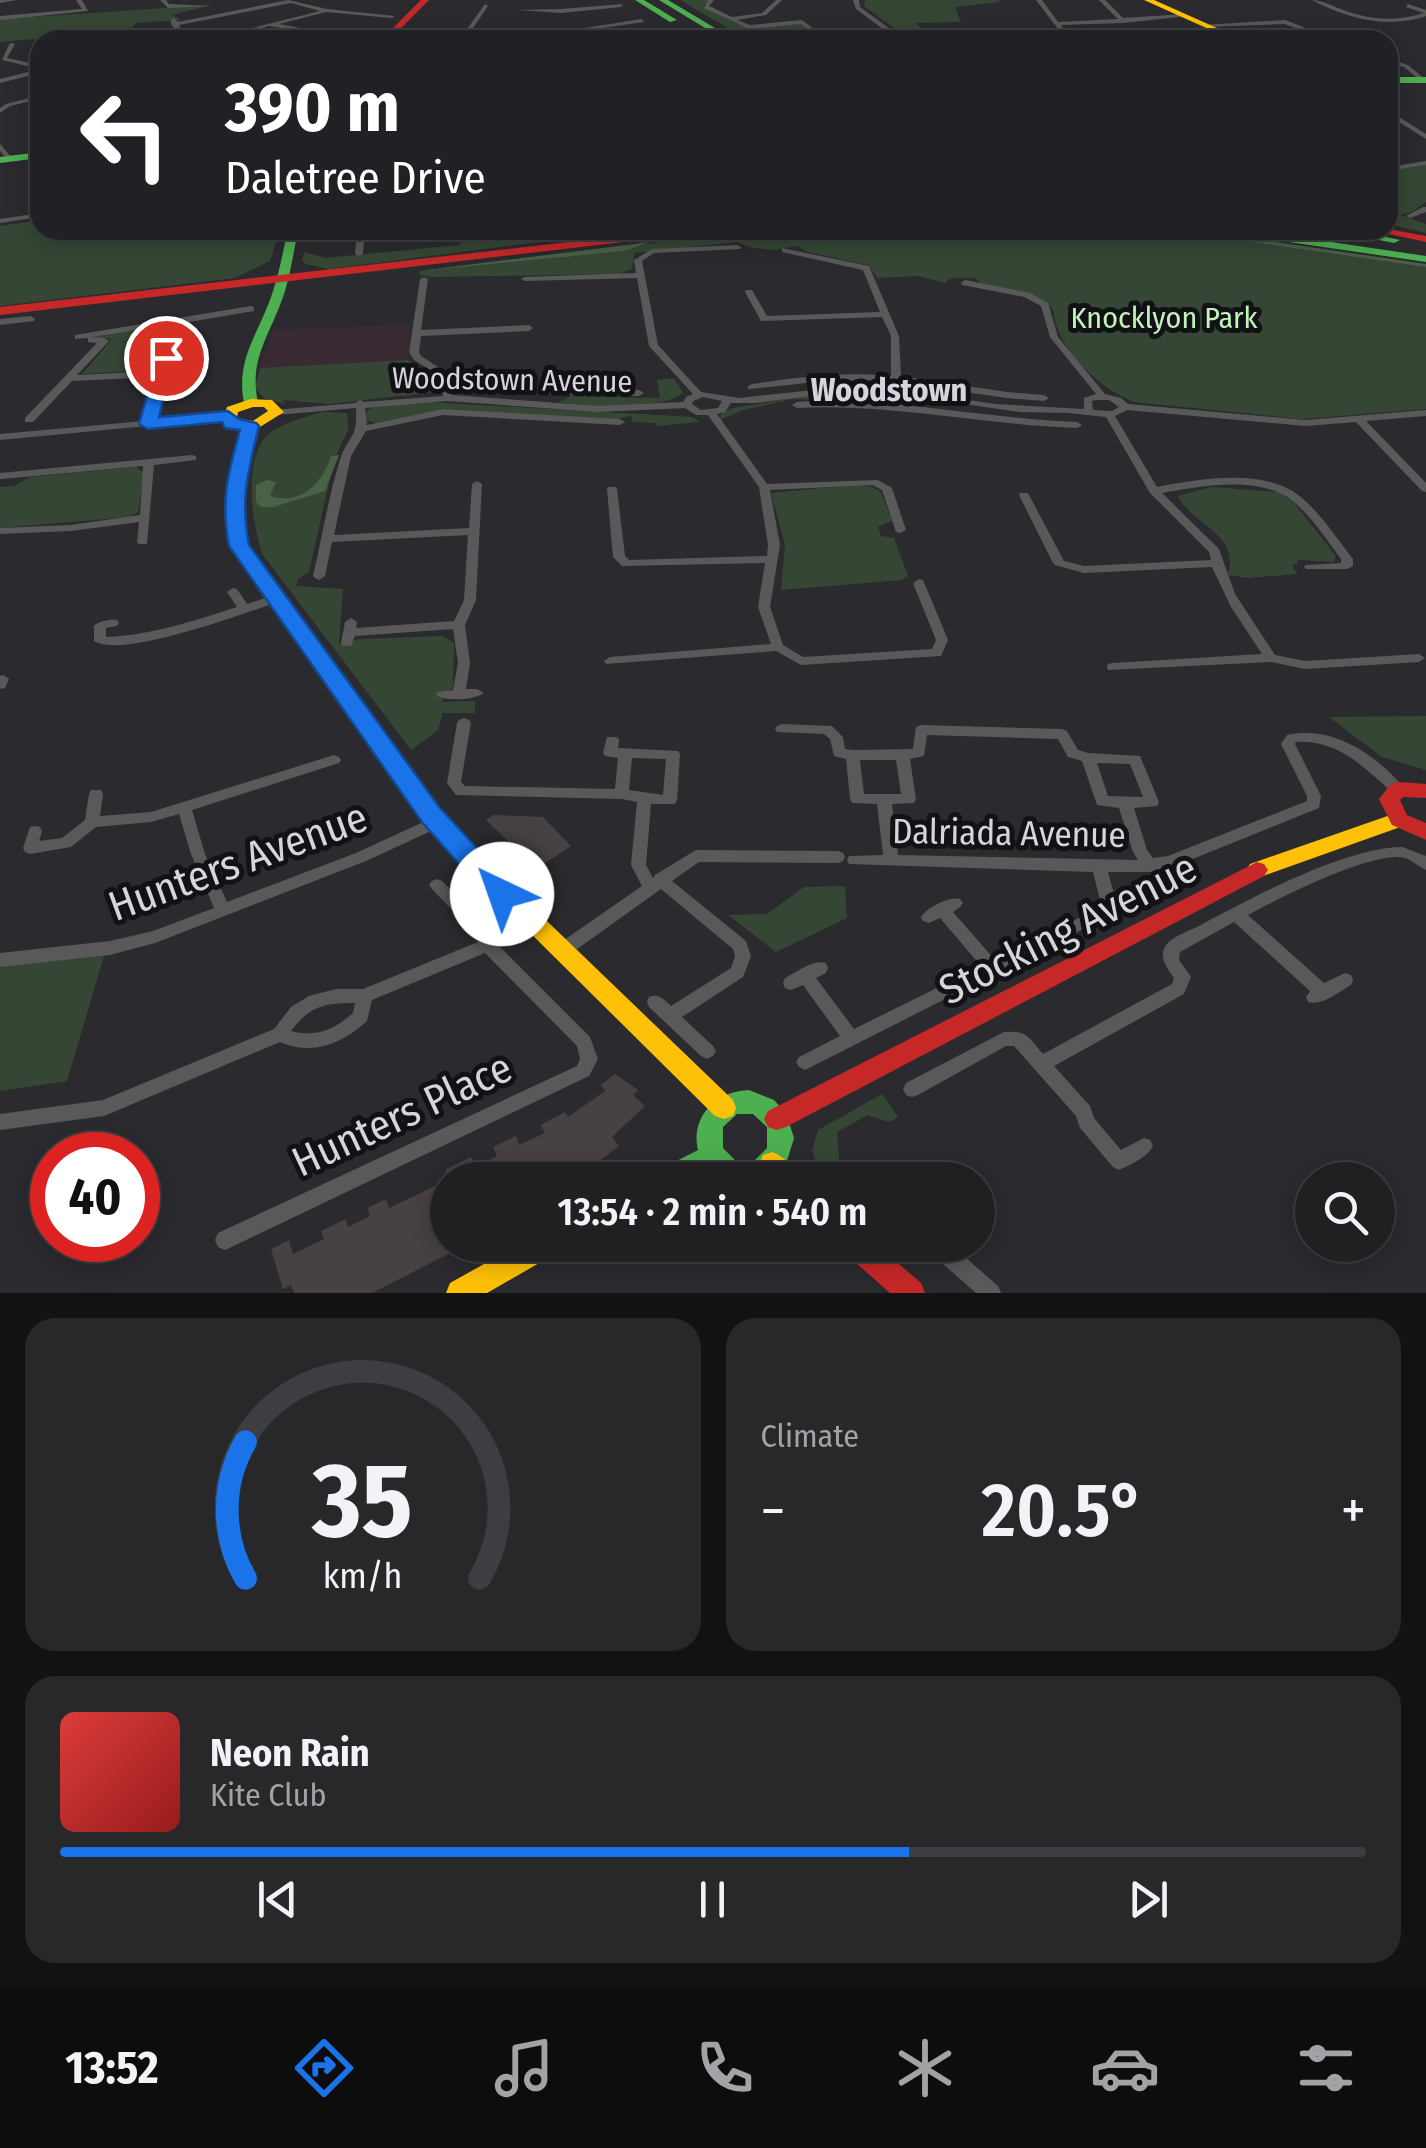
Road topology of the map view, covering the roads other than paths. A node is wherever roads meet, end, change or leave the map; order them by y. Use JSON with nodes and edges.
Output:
{"nodes":[{"id":1,"x":14,"y":0,"type":"edge"},
{"id":2,"x":79,"y":0,"type":"edge"},
{"id":3,"x":162,"y":0,"type":"edge"},
{"id":4,"x":425,"y":0,"type":"edge"},
{"id":5,"x":612,"y":0,"type":"edge"},
{"id":6,"x":663,"y":0,"type":"edge"},
{"id":7,"x":710,"y":0,"type":"edge"},
{"id":8,"x":779,"y":0,"type":"edge"},
{"id":9,"x":856,"y":0,"type":"edge"},
{"id":10,"x":1039,"y":0,"type":"edge"},
{"id":11,"x":1102,"y":0,"type":"edge"},
{"id":12,"x":1148,"y":0,"type":"edge"},
{"id":13,"x":1315,"y":0,"type":"edge"},
{"id":14,"x":0,"y":1,"type":"edge"},
{"id":15,"x":379,"y":2,"type":"edge"},
{"id":16,"x":630,"y":3,"type":"edge"},
{"id":17,"x":208,"y":6,"type":"dead end"},
{"id":18,"x":485,"y":6,"type":"dead end"},
{"id":19,"x":1408,"y":6,"type":"dead end"},
{"id":20,"x":327,"y":10,"type":"junction"},
{"id":21,"x":520,"y":10,"type":"dead end"},
{"id":22,"x":549,"y":12,"type":"junction"},
{"id":23,"x":1426,"y":13,"type":"edge"},
{"id":24,"x":364,"y":15,"type":"junction"},
{"id":25,"x":1185,"y":16,"type":"junction"},
{"id":26,"x":0,"y":18,"type":"edge"},
{"id":27,"x":730,"y":19,"type":"junction"},
{"id":28,"x":1123,"y":21,"type":"junction"},
{"id":29,"x":546,"y":22,"type":"dead end"},
{"id":30,"x":270,"y":24,"type":"junction"},
{"id":31,"x":606,"y":27,"type":"junction"},
{"id":32,"x":1060,"y":28,"type":"junction"},
{"id":33,"x":391,"y":29,"type":"edge"},
{"id":34,"x":178,"y":30,"type":"edge"},
{"id":35,"x":246,"y":30,"type":"edge"},
{"id":36,"x":305,"y":30,"type":"edge"},
{"id":37,"x":466,"y":30,"type":"joint"},
{"id":38,"x":578,"y":30,"type":"edge"},
{"id":39,"x":610,"y":30,"type":"edge"},
{"id":40,"x":685,"y":30,"type":"edge"},
{"id":41,"x":714,"y":30,"type":"edge"},
{"id":42,"x":813,"y":30,"type":"edge"},
{"id":43,"x":888,"y":30,"type":"edge"},
{"id":44,"x":1028,"y":30,"type":"edge"},
{"id":45,"x":1207,"y":30,"type":"edge"},
{"id":46,"x":1225,"y":30,"type":"edge"},
{"id":47,"x":1310,"y":30,"type":"edge"},
{"id":48,"x":12,"y":44,"type":"dead end"},
{"id":49,"x":1398,"y":64,"type":"edge"},
{"id":50,"x":30,"y":66,"type":"edge"},
{"id":51,"x":30,"y":72,"type":"edge"},
{"id":52,"x":1420,"y":80,"type":"edge"},
{"id":53,"x":0,"y":81,"type":"edge"},
{"id":54,"x":30,"y":99,"type":"edge"},
{"id":55,"x":3,"y":106,"type":"edge"},
{"id":56,"x":1398,"y":119,"type":"edge"},
{"id":57,"x":1426,"y":137,"type":"edge"},
{"id":58,"x":3,"y":155,"type":"edge"},
{"id":59,"x":30,"y":155,"type":"edge"},
{"id":60,"x":1426,"y":163,"type":"edge"},
{"id":61,"x":1398,"y":167,"type":"edge"},
{"id":62,"x":1426,"y":208,"type":"edge"},
{"id":63,"x":30,"y":216,"type":"edge"},
{"id":64,"x":1410,"y":216,"type":"dead end"},
{"id":65,"x":0,"y":221,"type":"edge"},
{"id":66,"x":1398,"y":235,"type":"edge"},
{"id":67,"x":1398,"y":238,"type":"edge"},
{"id":68,"x":290,"y":240,"type":"edge"},
{"id":69,"x":360,"y":240,"type":"edge"},
{"id":70,"x":618,"y":240,"type":"edge"},
{"id":71,"x":1301,"y":240,"type":"edge"},
{"id":72,"x":1335,"y":240,"type":"edge"},
{"id":73,"x":1426,"y":242,"type":"edge"},
{"id":74,"x":737,"y":246,"type":"dead end"},
{"id":75,"x":790,"y":251,"type":"dead end"},
{"id":76,"x":359,"y":254,"type":"dead end"},
{"id":77,"x":286,"y":256,"type":"junction"},
{"id":78,"x":1426,"y":257,"type":"edge"},
{"id":79,"x":334,"y":274,"type":"junction"},
{"id":80,"x":640,"y":275,"type":"junction"},
{"id":81,"x":424,"y":279,"type":"dead end"},
{"id":82,"x":281,"y":280,"type":"junction"},
{"id":83,"x":524,"y":280,"type":"dead end"},
{"id":84,"x":965,"y":282,"type":"dead end"},
{"id":85,"x":215,"y":287,"type":"junction"},
{"id":86,"x":749,"y":292,"type":"dead end"},
{"id":87,"x":275,"y":302,"type":"junction"},
{"id":88,"x":251,"y":309,"type":"dead end"},
{"id":89,"x":0,"y":311,"type":"edge"},
{"id":90,"x":885,"y":314,"type":"junction"},
{"id":91,"x":31,"y":319,"type":"dead end"},
{"id":92,"x":0,"y":322,"type":"edge"},
{"id":93,"x":160,"y":324,"type":"junction"},
{"id":94,"x":529,"y":328,"type":"dead end"},
{"id":95,"x":417,"y":333,"type":"junction"},
{"id":96,"x":162,"y":374,"type":"junction"},
{"id":97,"x":832,"y":376,"type":"junction"},
{"id":98,"x":68,"y":378,"type":"junction"},
{"id":99,"x":896,"y":378,"type":"junction"},
{"id":100,"x":484,"y":384,"type":"dead end"},
{"id":101,"x":752,"y":386,"type":"dead end"},
{"id":102,"x":837,"y":389,"type":"junction"},
{"id":103,"x":559,"y":392,"type":"junction"},
{"id":104,"x":639,"y":393,"type":"dead end"},
{"id":105,"x":698,"y":394,"type":"junction"},
{"id":106,"x":1102,"y":396,"type":"junction"},
{"id":107,"x":448,"y":398,"type":"junction"},
{"id":108,"x":1044,"y":398,"type":"dead end"},
{"id":109,"x":992,"y":401,"type":"junction"},
{"id":110,"x":727,"y":402,"type":"junction"},
{"id":111,"x":251,"y":403,"type":"junction"},
{"id":112,"x":937,"y":403,"type":"junction"},
{"id":113,"x":360,"y":404,"type":"junction"},
{"id":114,"x":552,"y":406,"type":"junction"},
{"id":115,"x":687,"y":406,"type":"junction"},
{"id":116,"x":797,"y":406,"type":"dead end"},
{"id":117,"x":1124,"y":408,"type":"junction"},
{"id":118,"x":1089,"y":410,"type":"junction"},
{"id":119,"x":277,"y":412,"type":"junction"},
{"id":120,"x":1426,"y":412,"type":"edge"},
{"id":121,"x":712,"y":413,"type":"junction"},
{"id":122,"x":1109,"y":415,"type":"junction"},
{"id":123,"x":228,"y":416,"type":"junction"},
{"id":124,"x":29,"y":420,"type":"dead end"},
{"id":125,"x":1360,"y":420,"type":"junction"},
{"id":126,"x":620,"y":422,"type":"dead end"},
{"id":127,"x":148,"y":424,"type":"junction"},
{"id":128,"x":1077,"y":424,"type":"dead end"},
{"id":129,"x":250,"y":426,"type":"junction"},
{"id":130,"x":362,"y":429,"type":"junction"},
{"id":131,"x":5,"y":437,"type":"edge"},
{"id":132,"x":0,"y":452,"type":"edge"},
{"id":133,"x":192,"y":458,"type":"dead end"},
{"id":134,"x":149,"y":462,"type":"junction"},
{"id":135,"x":2,"y":476,"type":"edge"},
{"id":136,"x":477,"y":484,"type":"dead end"},
{"id":137,"x":764,"y":486,"type":"junction"},
{"id":138,"x":612,"y":489,"type":"dead end"},
{"id":139,"x":1426,"y":489,"type":"edge"},
{"id":140,"x":1154,"y":491,"type":"junction"},
{"id":141,"x":1024,"y":495,"type":"dead end"},
{"id":142,"x":142,"y":518,"type":"junction"},
{"id":143,"x":0,"y":530,"type":"edge"},
{"id":144,"x":900,"y":530,"type":"dead end"},
{"id":145,"x":474,"y":531,"type":"junction"},
{"id":146,"x":326,"y":538,"type":"junction"},
{"id":147,"x":143,"y":542,"type":"dead end"},
{"id":148,"x":770,"y":559,"type":"junction"},
{"id":149,"x":1216,"y":563,"type":"junction"},
{"id":150,"x":1310,"y":568,"type":"dead end"},
{"id":151,"x":319,"y":576,"type":"dead end"},
{"id":152,"x":919,"y":582,"type":"dead end"},
{"id":153,"x":233,"y":592,"type":"dead end"},
{"id":154,"x":274,"y":599,"type":"junction"},
{"id":155,"x":246,"y":609,"type":"junction"},
{"id":156,"x":113,"y":623,"type":"dead end"},
{"id":157,"x":460,"y":626,"type":"junction"},
{"id":158,"x":349,"y":632,"type":"dead end"},
{"id":159,"x":778,"y":648,"type":"junction"},
{"id":160,"x":1271,"y":658,"type":"junction"},
{"id":161,"x":1420,"y":658,"type":"dead end"},
{"id":162,"x":610,"y":662,"type":"dead end"},
{"id":163,"x":1112,"y":667,"type":"dead end"},
{"id":164,"x":459,"y":694,"type":"junction"},
{"id":165,"x":477,"y":694,"type":"dead end"},
{"id":166,"x":443,"y":696,"type":"dead end"},
{"id":167,"x":464,"y":723,"type":"dead end"},
{"id":168,"x":782,"y":730,"type":"dead end"},
{"id":169,"x":612,"y":740,"type":"dead end"},
{"id":170,"x":625,"y":754,"type":"junction"},
{"id":171,"x":853,"y":755,"type":"junction"},
{"id":172,"x":902,"y":756,"type":"junction"},
{"id":173,"x":1088,"y":758,"type":"junction"},
{"id":174,"x":334,"y":760,"type":"dead end"},
{"id":175,"x":1398,"y":789,"type":"junction"},
{"id":176,"x":1426,"y":791,"type":"edge"},
{"id":177,"x":96,"y":794,"type":"dead end"},
{"id":178,"x":622,"y":794,"type":"junction"},
{"id":179,"x":644,"y":799,"type":"junction"},
{"id":180,"x":884,"y":799,"type":"junction"},
{"id":181,"x":1124,"y":803,"type":"junction"},
{"id":182,"x":184,"y":808,"type":"junction"},
{"id":183,"x":1399,"y":820,"type":"junction"},
{"id":184,"x":92,"y":822,"type":"junction"},
{"id":185,"x":437,"y":822,"type":"junction"},
{"id":186,"x":35,"y":831,"type":"dead end"},
{"id":187,"x":1426,"y":832,"type":"edge"},
{"id":188,"x":891,"y":860,"type":"junction"},
{"id":189,"x":1426,"y":864,"type":"edge"},
{"id":190,"x":1150,"y":866,"type":"junction"},
{"id":191,"x":1098,"y":867,"type":"junction"},
{"id":192,"x":655,"y":882,"type":"junction"},
{"id":193,"x":437,"y":885,"type":"dead end"},
{"id":194,"x":223,"y":910,"type":"junction"},
{"id":195,"x":942,"y":910,"type":"dead end"},
{"id":196,"x":1236,"y":914,"type":"junction"},
{"id":197,"x":486,"y":945,"type":"junction"},
{"id":198,"x":560,"y":952,"type":"junction"},
{"id":199,"x":0,"y":960,"type":"edge"},
{"id":200,"x":992,"y":968,"type":"junction"},
{"id":201,"x":806,"y":976,"type":"dead end"},
{"id":202,"x":1346,"y":980,"type":"dead end"},
{"id":203,"x":364,"y":996,"type":"junction"},
{"id":204,"x":655,"y":1002,"type":"dead end"},
{"id":205,"x":670,"y":1016,"type":"junction"},
{"id":206,"x":280,"y":1034,"type":"junction"},
{"id":207,"x":852,"y":1039,"type":"junction"},
{"id":208,"x":707,"y":1051,"type":"dead end"},
{"id":209,"x":806,"y":1062,"type":"dead end"},
{"id":210,"x":1043,"y":1064,"type":"junction"},
{"id":211,"x":912,"y":1089,"type":"dead end"},
{"id":212,"x":724,"y":1108,"type":"junction"},
{"id":213,"x":776,"y":1119,"type":"junction"},
{"id":214,"x":0,"y":1122,"type":"edge"},
{"id":215,"x":1144,"y":1146,"type":"dead end"},
{"id":216,"x":712,"y":1156,"type":"junction"},
{"id":217,"x":700,"y":1162,"type":"edge"},
{"id":218,"x":717,"y":1162,"type":"edge"},
{"id":219,"x":773,"y":1162,"type":"edge"},
{"id":220,"x":224,"y":1240,"type":"dead end"},
{"id":221,"x":515,"y":1262,"type":"edge"},
{"id":222,"x":875,"y":1262,"type":"edge"},
{"id":223,"x":956,"y":1262,"type":"edge"},
{"id":224,"x":460,"y":1293,"type":"edge"},
{"id":225,"x":910,"y":1293,"type":"edge"},
{"id":226,"x":991,"y":1293,"type":"edge"}],
"edges":[{"from":1,"to":14,"type":"street"},
{"from":2,"to":26,"type":"street"},
{"from":3,"to":17,"type":"street"},
{"from":4,"to":33,"type":"main road"},
{"from":5,"to":16,"type":"street"},
{"from":6,"to":41,"type":"main road"},
{"from":7,"to":27,"type":"street"},
{"from":8,"to":27,"type":"street"},
{"from":9,"to":43,"type":"street"},
{"from":10,"to":32,"type":"street"},
{"from":11,"to":28,"type":"street"},
{"from":12,"to":25,"type":"main road"},
{"from":13,"to":23,"type":"street"},
{"from":15,"to":24,"type":"street"},
{"from":16,"to":22,"type":"street"},
{"from":16,"to":31,"type":"street"},
{"from":16,"to":40,"type":"main road"},
{"from":18,"to":37,"type":"street"},
{"from":19,"to":23,"type":"street"},
{"from":20,"to":24,"type":"street"},
{"from":20,"to":30,"type":"street"},
{"from":20,"to":34,"type":"street"},
{"from":21,"to":22,"type":"street"},
{"from":22,"to":29,"type":"street"},
{"from":24,"to":33,"type":"street"},
{"from":25,"to":28,"type":"street"},
{"from":25,"to":45,"type":"main road"},
{"from":27,"to":42,"type":"street"},
{"from":28,"to":32,"type":"street"},
{"from":30,"to":35,"type":"street"},
{"from":30,"to":36,"type":"street"},
{"from":31,"to":38,"type":"street"},
{"from":31,"to":39,"type":"street"},
{"from":32,"to":44,"type":"street"},
{"from":33,"to":37,"type":"street"},
{"from":46,"to":47,"type":"street"},
{"from":48,"to":50,"type":"street"},
{"from":49,"to":52,"type":"street"},
{"from":51,"to":53,"type":"street"},
{"from":54,"to":55,"type":"street"},
{"from":56,"to":57,"type":"street"},
{"from":58,"to":59,"type":"main road"},
{"from":60,"to":61,"type":"street"},
{"from":62,"to":64,"type":"street"},
{"from":63,"to":65,"type":"street"},
{"from":66,"to":73,"type":"main road"},
{"from":67,"to":73,"type":"main road"},
{"from":68,"to":77,"type":"main road"},
{"from":69,"to":76,"type":"street"},
{"from":70,"to":79,"type":"main road"},
{"from":71,"to":78,"type":"main road"},
{"from":72,"to":78,"type":"main road"},
{"from":74,"to":80,"type":"street"},
{"from":75,"to":90,"type":"street"},
{"from":77,"to":79,"type":"main road"},
{"from":77,"to":82,"type":"main road"},
{"from":77,"to":85,"type":"main road"},
{"from":79,"to":82,"type":"main road"},
{"from":79,"to":87,"type":"main road"},
{"from":80,"to":83,"type":"street"},
{"from":80,"to":105,"type":"street"},
{"from":81,"to":95,"type":"street"},
{"from":82,"to":85,"type":"main road"},
{"from":82,"to":87,"type":"main road"},
{"from":84,"to":106,"type":"street"},
{"from":85,"to":87,"type":"main road"},
{"from":85,"to":89,"type":"main road"},
{"from":86,"to":90,"type":"street"},
{"from":87,"to":111,"type":"main road"},
{"from":88,"to":93,"type":"street"},
{"from":90,"to":99,"type":"street"},
{"from":91,"to":92,"type":"street"},
{"from":93,"to":96,"type":"street"},
{"from":93,"to":98,"type":"street"},
{"from":94,"to":95,"type":"street"},
{"from":95,"to":107,"type":"street"},
{"from":96,"to":98,"type":"street"},
{"from":96,"to":127,"type":"street"},
{"from":97,"to":99,"type":"street"},
{"from":97,"to":101,"type":"street"},
{"from":97,"to":102,"type":"street"},
{"from":98,"to":124,"type":"street"},
{"from":99,"to":109,"type":"street"},
{"from":100,"to":103,"type":"street"},
{"from":102,"to":110,"type":"street"},
{"from":102,"to":112,"type":"street"},
{"from":103,"to":104,"type":"street"},
{"from":103,"to":114,"type":"street"},
{"from":105,"to":110,"type":"street"},
{"from":105,"to":115,"type":"street"},
{"from":106,"to":117,"type":"street"},
{"from":106,"to":118,"type":"street"},
{"from":107,"to":113,"type":"street","name":"Woodstown Avenue"},
{"from":107,"to":114,"type":"street","name":"Woodstown Avenue"},
{"from":108,"to":109,"type":"street"},
{"from":109,"to":112,"type":"street"},
{"from":109,"to":118,"type":"street"},
{"from":110,"to":121,"type":"street"},
{"from":111,"to":119,"type":"main road"},
{"from":111,"to":123,"type":"main road"},
{"from":112,"to":116,"type":"street"},
{"from":112,"to":128,"type":"street"},
{"from":113,"to":119,"type":"street","name":"Woodstown Avenue"},
{"from":113,"to":130,"type":"street"},
{"from":114,"to":115,"type":"street","name":"Woodstown Avenue"},
{"from":115,"to":121,"type":"street","name":"Woodstown Avenue"},
{"from":117,"to":122,"type":"street"},
{"from":117,"to":125,"type":"street"},
{"from":118,"to":122,"type":"street"},
{"from":119,"to":129,"type":"main road"},
{"from":120,"to":125,"type":"street"},
{"from":121,"to":137,"type":"street"},
{"from":122,"to":140,"type":"street"},
{"from":123,"to":127,"type":"street"},
{"from":123,"to":129,"type":"main road"},
{"from":125,"to":139,"type":"street"},
{"from":126,"to":130,"type":"street"},
{"from":127,"to":131,"type":"street"},
{"from":129,"to":154,"type":"main road"},
{"from":130,"to":146,"type":"street"},
{"from":131,"to":132,"type":"street"},
{"from":133,"to":134,"type":"street"},
{"from":134,"to":135,"type":"street"},
{"from":134,"to":142,"type":"street"},
{"from":136,"to":145,"type":"street"},
{"from":137,"to":144,"type":"street"},
{"from":137,"to":148,"type":"street"},
{"from":138,"to":148,"type":"street"},
{"from":140,"to":149,"type":"street"},
{"from":140,"to":150,"type":"street"},
{"from":141,"to":149,"type":"street"},
{"from":142,"to":143,"type":"street"},
{"from":142,"to":147,"type":"street"},
{"from":145,"to":146,"type":"street"},
{"from":145,"to":157,"type":"street"},
{"from":146,"to":151,"type":"street"},
{"from":148,"to":159,"type":"street"},
{"from":149,"to":160,"type":"street"},
{"from":152,"to":159,"type":"street"},
{"from":153,"to":155,"type":"street"},
{"from":154,"to":155,"type":"street"},
{"from":154,"to":185,"type":"main road"},
{"from":155,"to":156,"type":"street"},
{"from":157,"to":158,"type":"street"},
{"from":157,"to":164,"type":"street"},
{"from":159,"to":162,"type":"street"},
{"from":160,"to":161,"type":"street"},
{"from":160,"to":163,"type":"street"},
{"from":164,"to":165,"type":"street"},
{"from":164,"to":166,"type":"street"},
{"from":167,"to":178,"type":"street"},
{"from":168,"to":171,"type":"street"},
{"from":169,"to":170,"type":"street"},
{"from":170,"to":178,"type":"street"},
{"from":170,"to":179,"type":"street"},
{"from":171,"to":172,"type":"street"},
{"from":171,"to":180,"type":"street"},
{"from":172,"to":173,"type":"street"},
{"from":172,"to":180,"type":"street"},
{"from":173,"to":181,"type":"street"},
{"from":173,"to":181,"type":"street"},
{"from":174,"to":182,"type":"street"},
{"from":175,"to":176,"type":"main road"},
{"from":175,"to":183,"type":"main road"},
{"from":175,"to":190,"type":"street","name":"Dalriada Avenue"},
{"from":177,"to":184,"type":"street"},
{"from":178,"to":179,"type":"street"},
{"from":179,"to":192,"type":"street"},
{"from":180,"to":188,"type":"street"},
{"from":181,"to":190,"type":"street"},
{"from":182,"to":184,"type":"street"},
{"from":182,"to":194,"type":"street"},
{"from":183,"to":187,"type":"main road"},
{"from":183,"to":213,"type":"main road","name":"Stocking Avenue"},
{"from":184,"to":186,"type":"street"},
{"from":185,"to":194,"type":"street","name":"Hunters Avenue"},
{"from":185,"to":198,"type":"main road"},
{"from":188,"to":191,"type":"street","name":"Dalriada Avenue"},
{"from":188,"to":192,"type":"street","name":"Dalriada Avenue"},
{"from":189,"to":196,"type":"street"},
{"from":190,"to":191,"type":"street","name":"Dalriada Avenue"},
{"from":191,"to":200,"type":"street"},
{"from":192,"to":198,"type":"street","name":"Dalriada Avenue"},
{"from":192,"to":205,"type":"street"},
{"from":193,"to":197,"type":"street"},
{"from":194,"to":199,"type":"street","name":"Hunters Avenue"},
{"from":195,"to":200,"type":"street"},
{"from":196,"to":202,"type":"street"},
{"from":196,"to":210,"type":"street"},
{"from":197,"to":203,"type":"street"},
{"from":197,"to":220,"type":"street","name":"Hunters Place"},
{"from":198,"to":212,"type":"main road"},
{"from":200,"to":207,"type":"street"},
{"from":201,"to":207,"type":"street"},
{"from":203,"to":206,"type":"street"},
{"from":203,"to":206,"type":"street"},
{"from":204,"to":205,"type":"street"},
{"from":205,"to":208,"type":"street"},
{"from":206,"to":214,"type":"street"},
{"from":207,"to":209,"type":"street"},
{"from":210,"to":211,"type":"street"},
{"from":210,"to":215,"type":"street"},
{"from":212,"to":213,"type":"main road"},
{"from":212,"to":216,"type":"main road"},
{"from":213,"to":219,"type":"main road"},
{"from":216,"to":217,"type":"main road"},
{"from":216,"to":218,"type":"main road"},
{"from":221,"to":224,"type":"main road"},
{"from":222,"to":225,"type":"main road"},
{"from":223,"to":226,"type":"street"}]}
